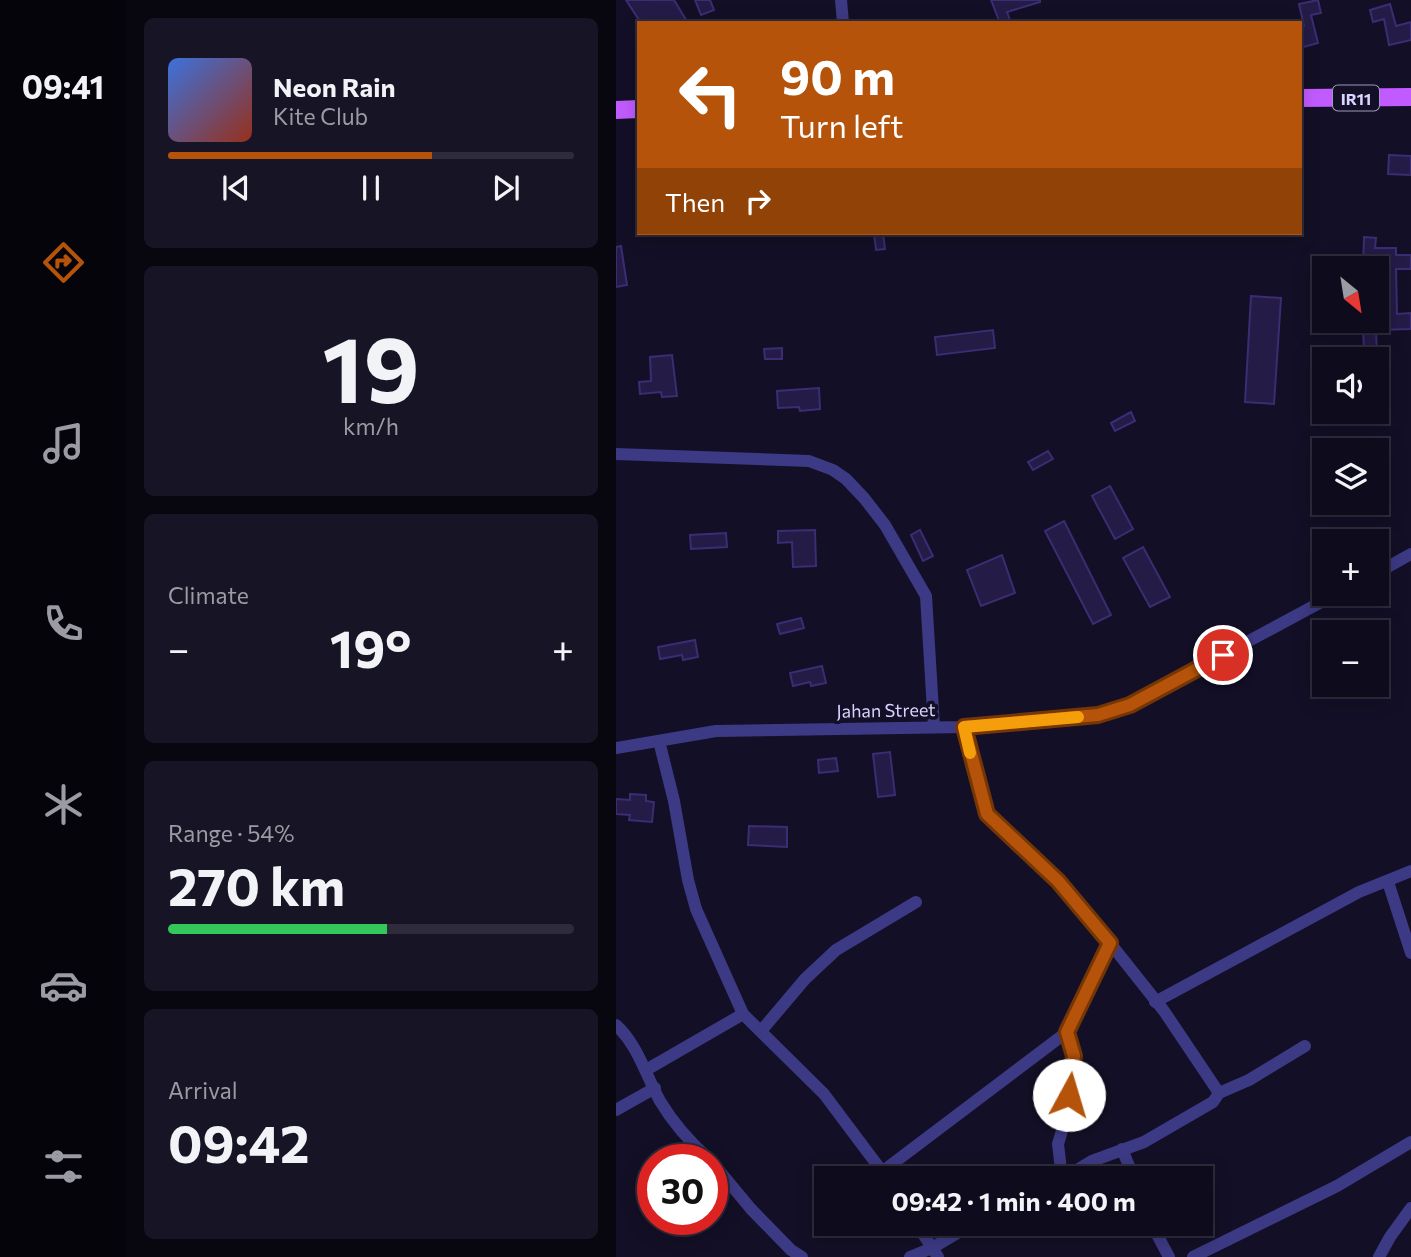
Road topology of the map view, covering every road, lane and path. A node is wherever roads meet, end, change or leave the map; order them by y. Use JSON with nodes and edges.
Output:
{"nodes":[{"id":1,"x":841,"y":0,"type":"edge"},
{"id":2,"x":843,"y":21,"type":"edge"},
{"id":3,"x":1411,"y":97,"type":"edge"},
{"id":4,"x":1302,"y":98,"type":"edge"},
{"id":5,"x":637,"y":109,"type":"edge"},
{"id":6,"x":616,"y":110,"type":"edge"},
{"id":7,"x":616,"y":454,"type":"edge"},
{"id":8,"x":1411,"y":554,"type":"edge"},
{"id":9,"x":1389,"y":566,"type":"edge"},
{"id":10,"x":1314,"y":606,"type":"edge"},
{"id":11,"x":934,"y":727,"type":"junction"},
{"id":12,"x":964,"y":727,"type":"junction"},
{"id":13,"x":659,"y":741,"type":"junction"},
{"id":14,"x":616,"y":748,"type":"edge"},
{"id":15,"x":1411,"y":871,"type":"edge"},
{"id":16,"x":1388,"y":882,"type":"junction"},
{"id":17,"x":916,"y":902,"type":"dead end"},
{"id":18,"x":1110,"y":943,"type":"junction"},
{"id":19,"x":1411,"y":953,"type":"edge"},
{"id":20,"x":1156,"y":1002,"type":"junction"},
{"id":21,"x":743,"y":1014,"type":"junction"},
{"id":22,"x":616,"y":1025,"type":"edge"},
{"id":23,"x":761,"y":1031,"type":"junction"},
{"id":24,"x":1067,"y":1032,"type":"junction"},
{"id":25,"x":1305,"y":1046,"type":"dead end"},
{"id":26,"x":646,"y":1070,"type":"junction"},
{"id":27,"x":654,"y":1088,"type":"junction"},
{"id":28,"x":1219,"y":1093,"type":"junction"},
{"id":29,"x":616,"y":1110,"type":"edge"},
{"id":30,"x":1411,"y":1142,"type":"edge"},
{"id":31,"x":693,"y":1144,"type":"edge"},
{"id":32,"x":1122,"y":1149,"type":"junction"},
{"id":33,"x":879,"y":1166,"type":"edge"},
{"id":34,"x":895,"y":1166,"type":"edge"},
{"id":35,"x":1061,"y":1166,"type":"edge"},
{"id":36,"x":1083,"y":1166,"type":"edge"},
{"id":37,"x":1129,"y":1166,"type":"edge"},
{"id":38,"x":728,"y":1181,"type":"edge"},
{"id":39,"x":1411,"y":1208,"type":"edge"},
{"id":40,"x":924,"y":1236,"type":"edge"},
{"id":41,"x":957,"y":1236,"type":"edge"},
{"id":42,"x":1158,"y":1236,"type":"edge"},
{"id":43,"x":935,"y":1253,"type":"edge"},
{"id":44,"x":802,"y":1257,"type":"edge"},
{"id":45,"x":910,"y":1257,"type":"edge"},
{"id":46,"x":1169,"y":1257,"type":"edge"},
{"id":47,"x":1194,"y":1257,"type":"edge"},
{"id":48,"x":1379,"y":1257,"type":"edge"}],
"edges":[{"from":1,"to":2,"type":"street"},
{"from":3,"to":4,"type":"main road","number":"IR11"},
{"from":5,"to":6,"type":"main road"},
{"from":7,"to":11,"type":"street"},
{"from":8,"to":9,"type":"street"},
{"from":10,"to":12,"type":"street","name":"Jahan Street"},
{"from":11,"to":12,"type":"street","name":"Jahan Street"},
{"from":11,"to":13,"type":"street","name":"Jahan Street"},
{"from":12,"to":18,"type":"street"},
{"from":13,"to":14,"type":"street","name":"Jahan Street"},
{"from":13,"to":21,"type":"street"},
{"from":15,"to":16,"type":"street"},
{"from":16,"to":19,"type":"street"},
{"from":16,"to":20,"type":"street"},
{"from":17,"to":23,"type":"street"},
{"from":18,"to":20,"type":"street"},
{"from":18,"to":24,"type":"street"},
{"from":20,"to":28,"type":"street"},
{"from":21,"to":23,"type":"street"},
{"from":21,"to":26,"type":"street"},
{"from":22,"to":26,"type":"street"},
{"from":23,"to":33,"type":"street"},
{"from":24,"to":34,"type":"street"},
{"from":24,"to":35,"type":"street"},
{"from":25,"to":28,"type":"street"},
{"from":26,"to":27,"type":"street"},
{"from":27,"to":29,"type":"street"},
{"from":27,"to":31,"type":"street"},
{"from":28,"to":32,"type":"street"},
{"from":30,"to":47,"type":"street"},
{"from":32,"to":36,"type":"street"},
{"from":32,"to":37,"type":"street"},
{"from":38,"to":44,"type":"street"},
{"from":39,"to":48,"type":"street"},
{"from":40,"to":43,"type":"street"},
{"from":41,"to":43,"type":"street"},
{"from":42,"to":46,"type":"street"},
{"from":43,"to":45,"type":"street"}]}
